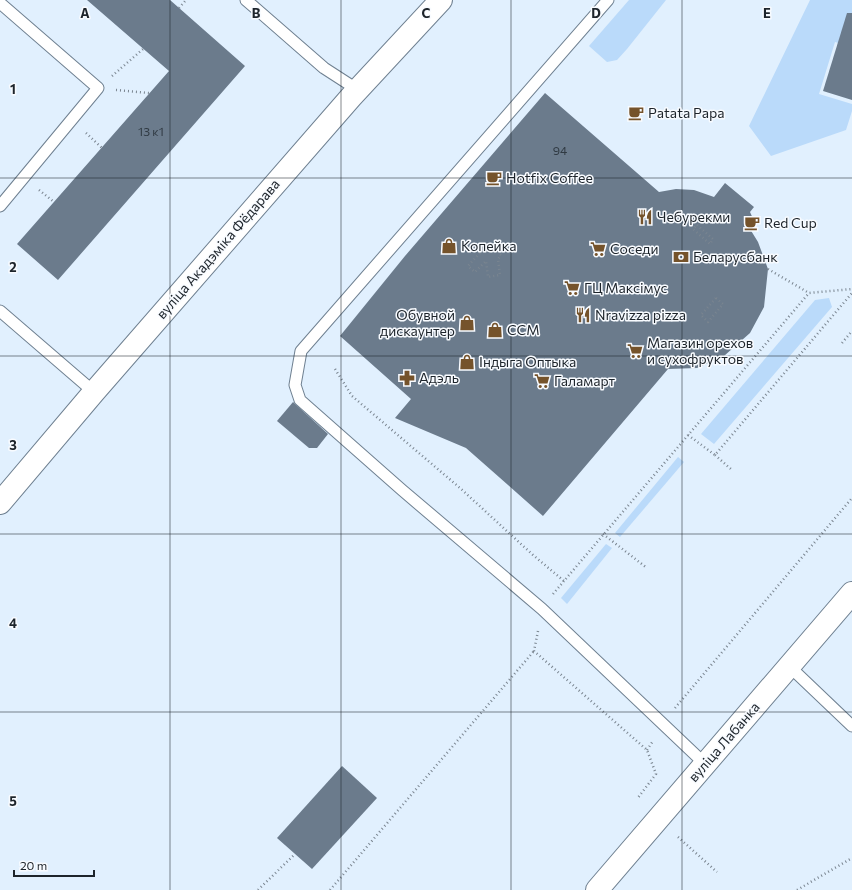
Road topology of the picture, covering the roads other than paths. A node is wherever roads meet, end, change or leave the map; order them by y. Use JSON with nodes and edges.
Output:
{"nodes":[{"id":1,"x":246,"y":0,"type":"edge"},
{"id":2,"x":441,"y":0,"type":"edge"},
{"id":3,"x":608,"y":0,"type":"edge"},
{"id":4,"x":0,"y":3,"type":"edge"},
{"id":5,"x":358,"y":90,"type":"junction"},
{"id":6,"x":0,"y":206,"type":"edge"},
{"id":7,"x":0,"y":311,"type":"edge"},
{"id":8,"x":94,"y":392,"type":"junction"},
{"id":9,"x":0,"y":503,"type":"edge"},
{"id":10,"x":852,"y":593,"type":"edge"},
{"id":11,"x":789,"y":666,"type":"junction"},
{"id":12,"x":852,"y":726,"type":"edge"},
{"id":13,"x":705,"y":764,"type":"junction"},
{"id":14,"x":597,"y":890,"type":"edge"}],
"edges":[{"from":1,"to":5,"type":"lane"},
{"from":2,"to":5,"type":"street","name":"вуліца Акадэміка Фёдарава"},
{"from":3,"to":13,"type":"lane"},
{"from":4,"to":6,"type":"lane"},
{"from":5,"to":8,"type":"street","name":"вуліца Акадэміка Фёдарава"},
{"from":7,"to":8,"type":"lane"},
{"from":8,"to":9,"type":"street","name":"вуліца Акадэміка Фёдарава"},
{"from":10,"to":11,"type":"street","name":"вуліца Лабанка"},
{"from":11,"to":12,"type":"lane"},
{"from":11,"to":13,"type":"street","name":"вуліца Лабанка"},
{"from":13,"to":14,"type":"street","name":"вуліца Лабанка"}]}
